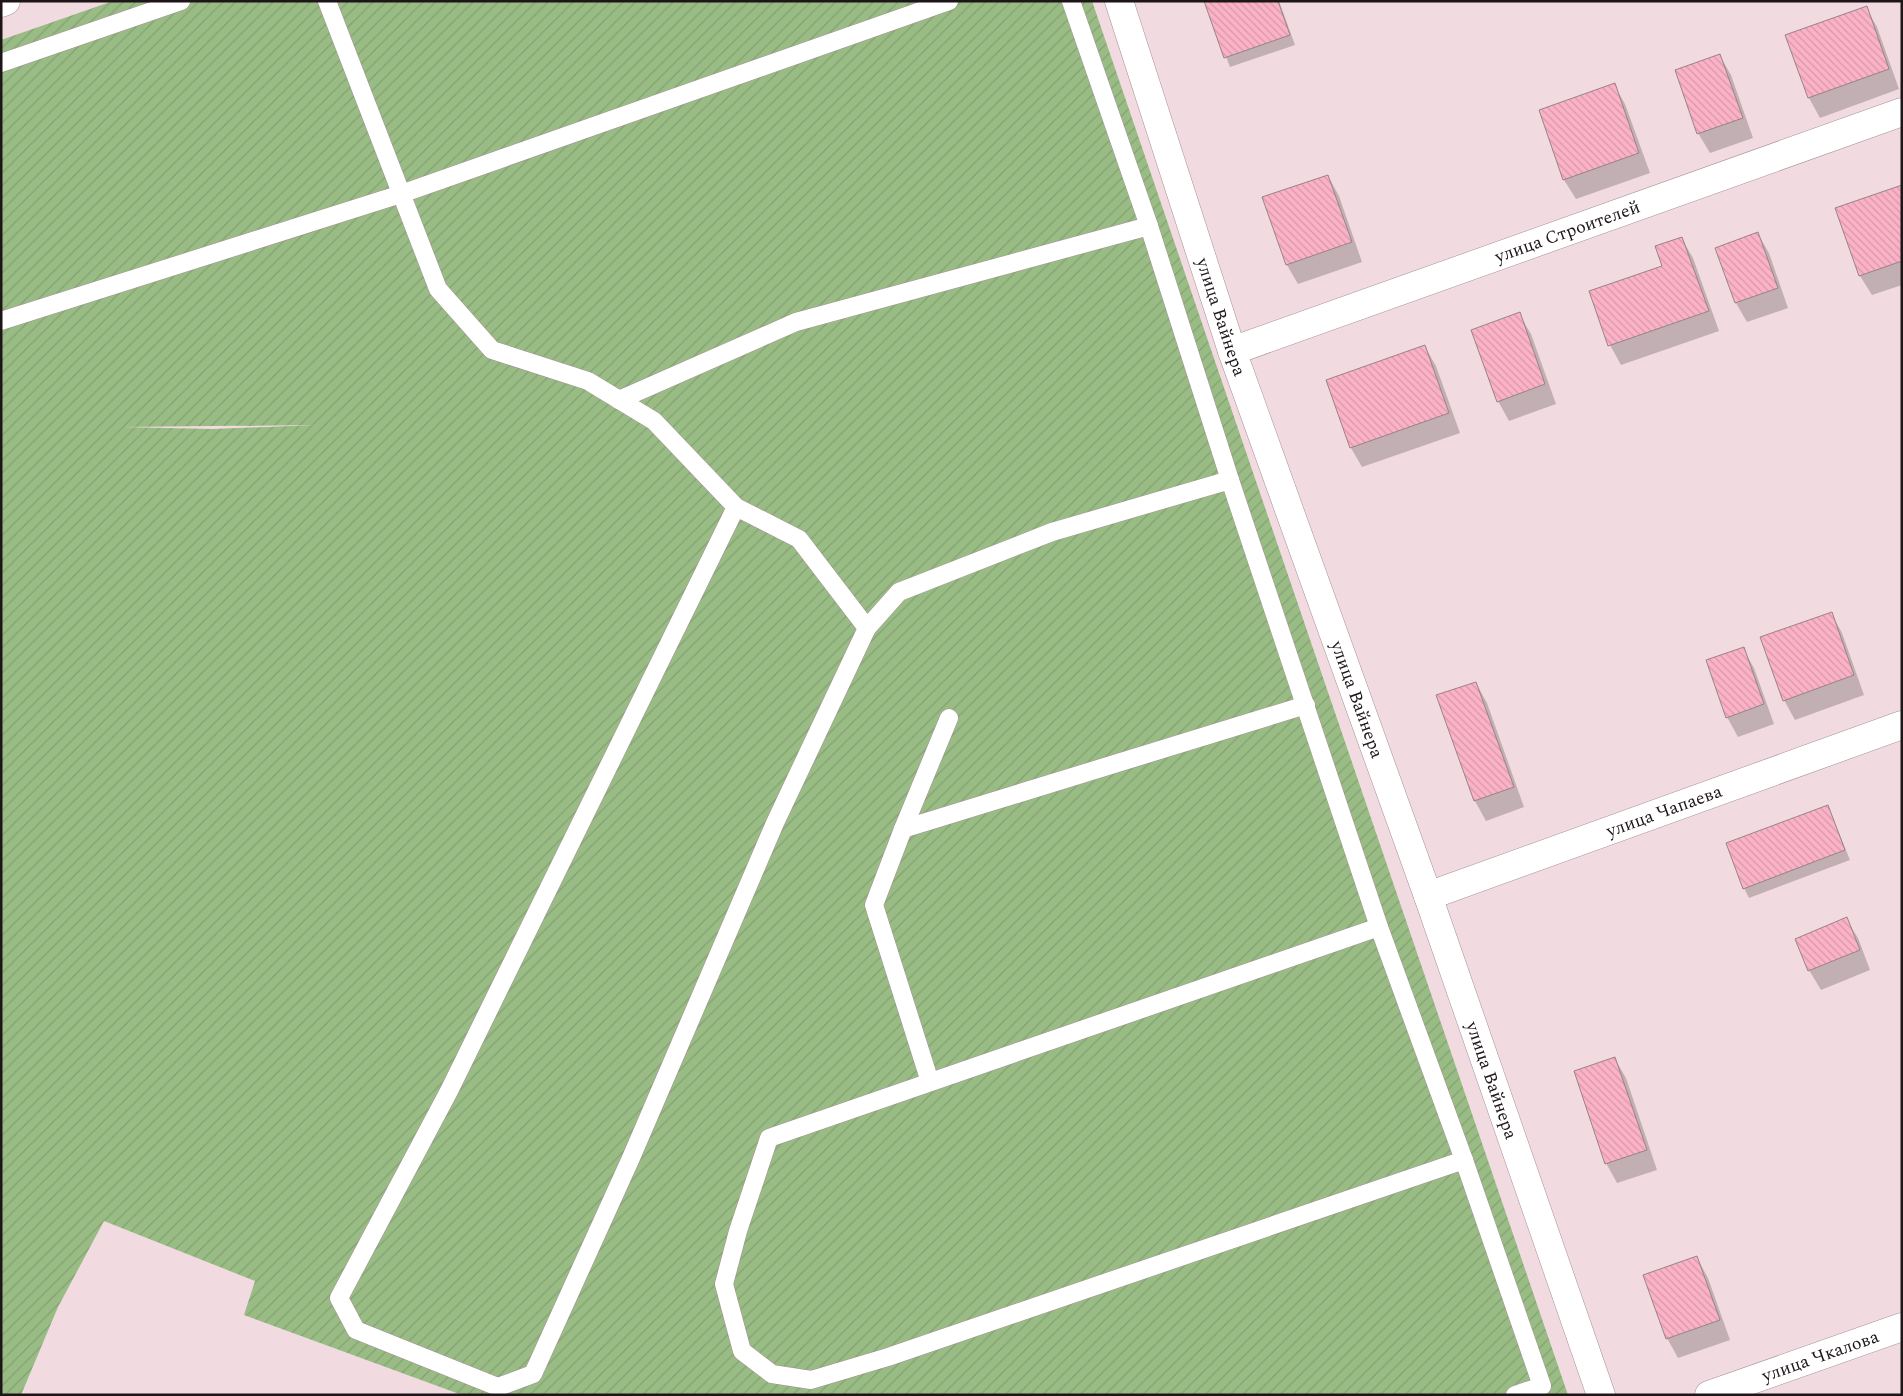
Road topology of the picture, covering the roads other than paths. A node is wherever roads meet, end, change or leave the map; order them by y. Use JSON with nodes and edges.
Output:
{"nodes":[{"id":1,"x":6,"y":1,"type":"edge"},
{"id":2,"x":182,"y":1,"type":"edge"},
{"id":3,"x":327,"y":1,"type":"edge"},
{"id":4,"x":949,"y":1,"type":"edge"},
{"id":5,"x":1071,"y":1,"type":"edge"},
{"id":6,"x":1119,"y":1,"type":"edge"},
{"id":7,"x":1,"y":3,"type":"edge"},
{"id":8,"x":1,"y":63,"type":"edge"},
{"id":9,"x":1902,"y":112,"type":"edge"},
{"id":10,"x":401,"y":194,"type":"junction"},
{"id":11,"x":1149,"y":226,"type":"junction"},
{"id":12,"x":1,"y":321,"type":"edge"},
{"id":13,"x":1232,"y":351,"type":"junction"},
{"id":14,"x":620,"y":400,"type":"junction"},
{"id":15,"x":1230,"y":480,"type":"junction"},
{"id":16,"x":736,"y":507,"type":"junction"},
{"id":17,"x":867,"y":628,"type":"junction"},
{"id":18,"x":1306,"y":705,"type":"junction"},
{"id":19,"x":949,"y":718,"type":"dead end"},
{"id":20,"x":1902,"y":725,"type":"edge"},
{"id":21,"x":904,"y":829,"type":"junction"},
{"id":22,"x":1428,"y":896,"type":"junction"},
{"id":23,"x":1379,"y":927,"type":"junction"},
{"id":24,"x":930,"y":1082,"type":"junction"},
{"id":25,"x":1464,"y":1160,"type":"junction"},
{"id":26,"x":1902,"y":1327,"type":"edge"},
{"id":27,"x":1515,"y":1395,"type":"edge"},
{"id":28,"x":1601,"y":1395,"type":"edge"},
{"id":29,"x":1710,"y":1395,"type":"edge"}],
"edges":[{"from":1,"to":7,"type":"street"},
{"from":2,"to":8,"type":"lane"},
{"from":3,"to":10,"type":"lane"},
{"from":4,"to":10,"type":"lane"},
{"from":5,"to":11,"type":"lane"},
{"from":6,"to":13,"type":"street","name":"улица Вайнера"},
{"from":9,"to":13,"type":"street","name":"улица Строителей"},
{"from":10,"to":12,"type":"lane"},
{"from":10,"to":14,"type":"lane"},
{"from":11,"to":14,"type":"lane"},
{"from":11,"to":15,"type":"lane"},
{"from":13,"to":22,"type":"street","name":"улица Вайнера"},
{"from":14,"to":16,"type":"lane"},
{"from":15,"to":17,"type":"lane"},
{"from":15,"to":18,"type":"lane"},
{"from":16,"to":17,"type":"lane"},
{"from":16,"to":17,"type":"lane"},
{"from":18,"to":21,"type":"lane"},
{"from":18,"to":23,"type":"lane"},
{"from":19,"to":21,"type":"lane"},
{"from":20,"to":22,"type":"street","name":"улица Чапаева"},
{"from":21,"to":24,"type":"lane"},
{"from":22,"to":28,"type":"street","name":"улица Вайнера"},
{"from":23,"to":24,"type":"lane"},
{"from":23,"to":25,"type":"lane"},
{"from":24,"to":25,"type":"lane"},
{"from":25,"to":27,"type":"lane"},
{"from":26,"to":29,"type":"street","name":"улица Чкалова"}]}
